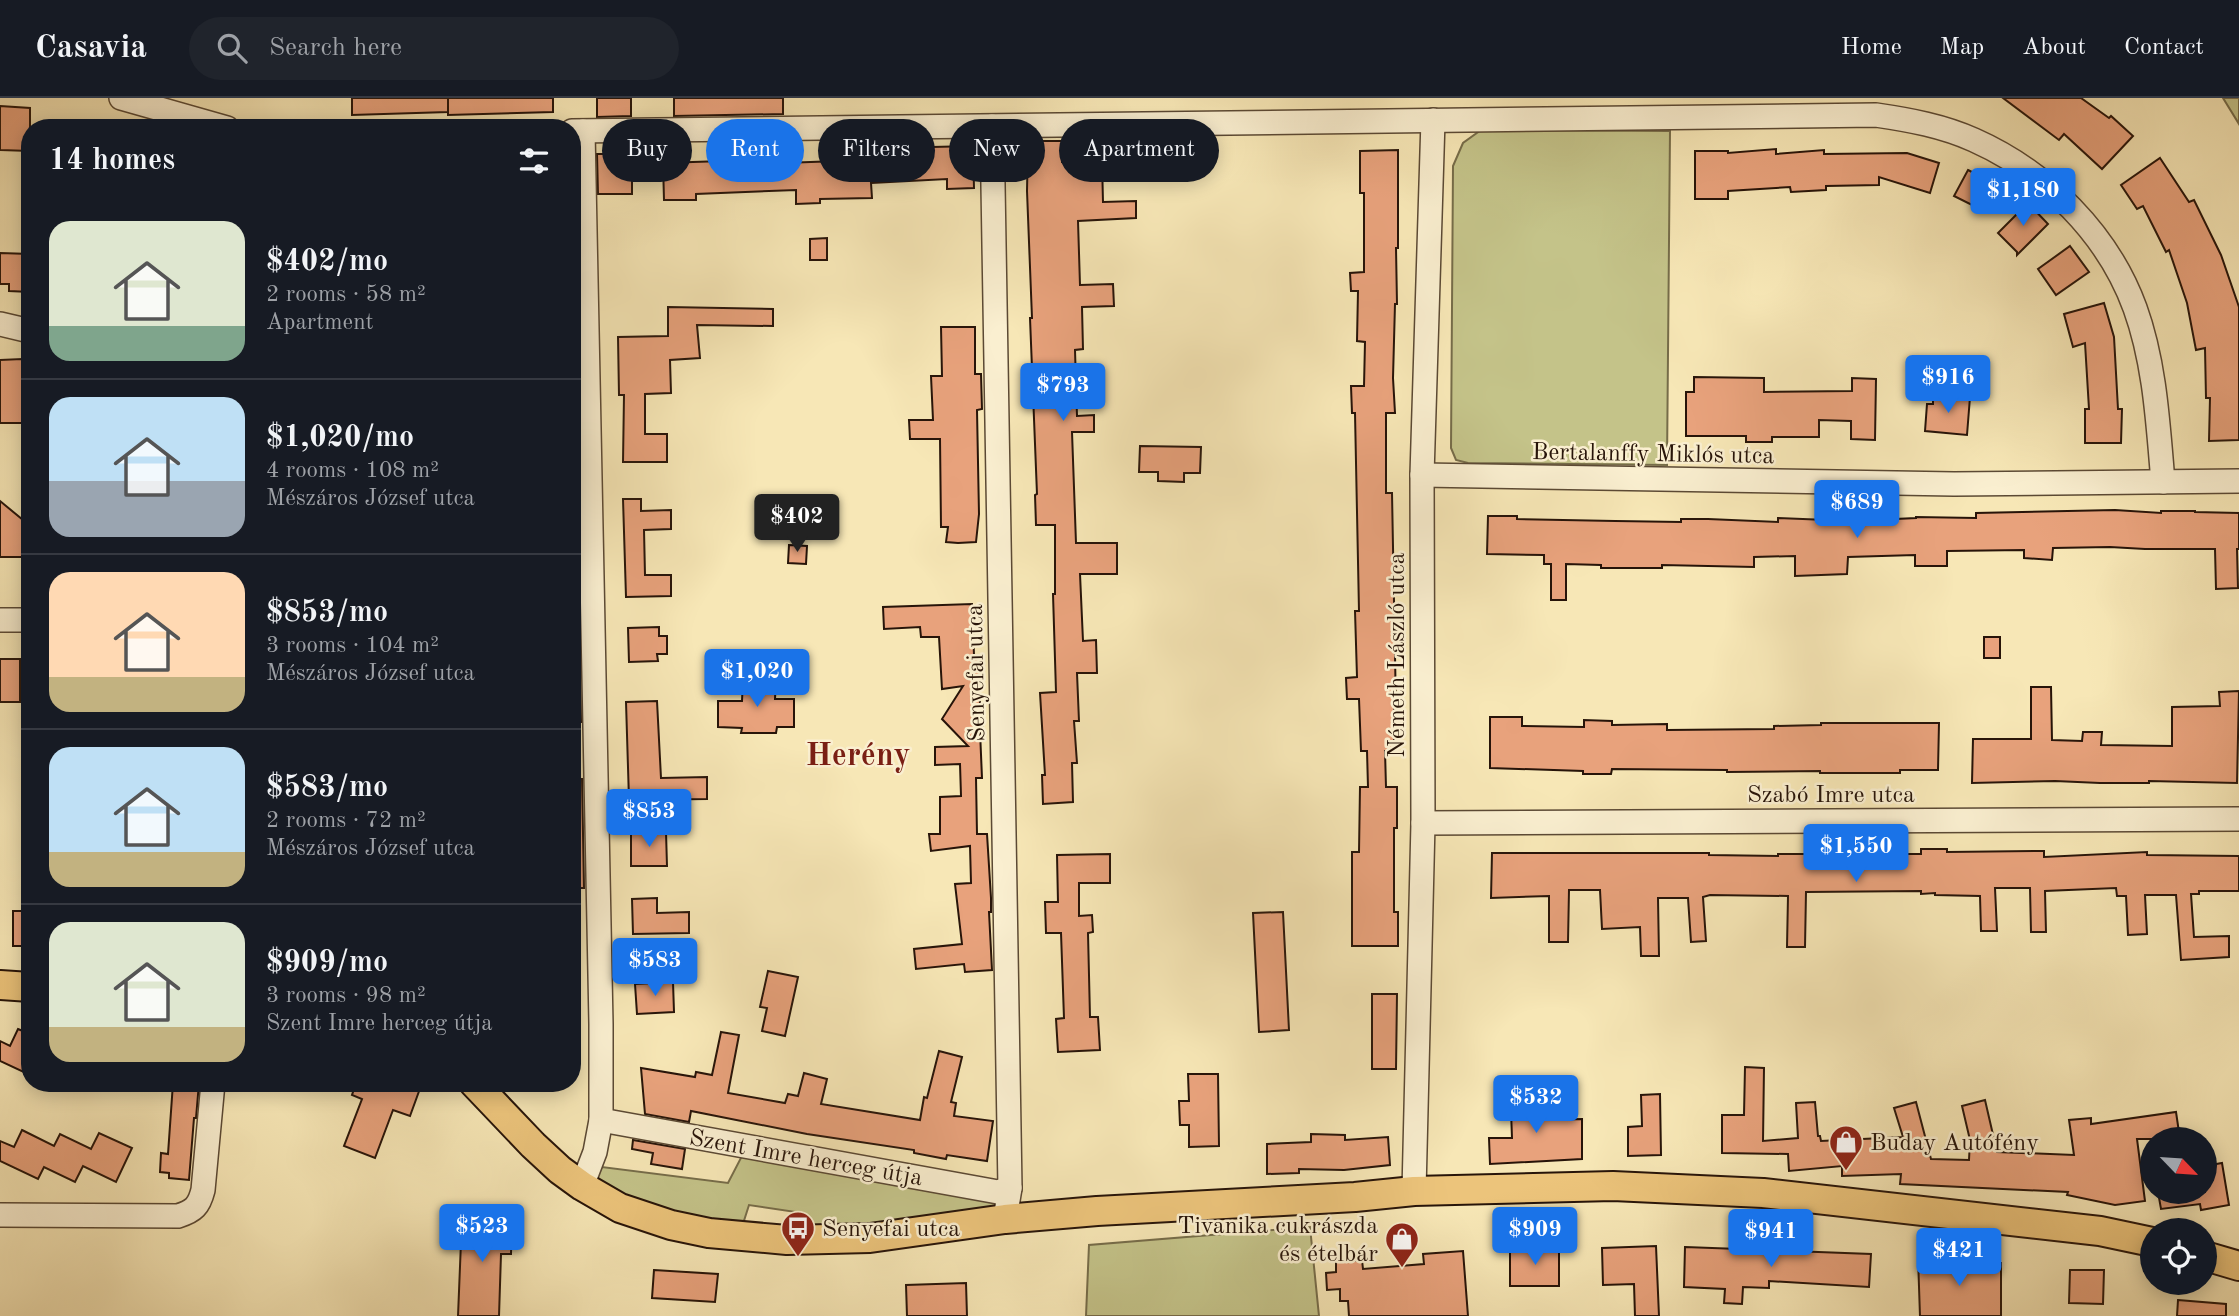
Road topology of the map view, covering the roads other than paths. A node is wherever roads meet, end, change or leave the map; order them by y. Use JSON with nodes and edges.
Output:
{"nodes":[{"id":1,"x":121,"y":98,"type":"edge"},
{"id":2,"x":195,"y":119,"type":"edge"},
{"id":3,"x":1433,"y":120,"type":"junction"},
{"id":4,"x":1045,"y":126,"type":"edge"},
{"id":5,"x":949,"y":127,"type":"edge"},
{"id":6,"x":581,"y":131,"type":"edge"},
{"id":7,"x":993,"y":182,"type":"edge"},
{"id":8,"x":581,"y":247,"type":"edge"},
{"id":9,"x":0,"y":324,"type":"edge"},
{"id":10,"x":21,"y":329,"type":"edge"},
{"id":11,"x":1423,"y":475,"type":"junction"},
{"id":12,"x":2239,"y":481,"type":"edge"},
{"id":13,"x":2163,"y":482,"type":"junction"},
{"id":14,"x":0,"y":620,"type":"edge"},
{"id":15,"x":21,"y":620,"type":"edge"},
{"id":16,"x":2239,"y":819,"type":"edge"},
{"id":17,"x":1423,"y":823,"type":"junction"},
{"id":18,"x":0,"y":985,"type":"edge"},
{"id":19,"x":21,"y":986,"type":"edge"},
{"id":20,"x":212,"y":1092,"type":"edge"},
{"id":21,"x":483,"y":1092,"type":"edge"},
{"id":22,"x":601,"y":1120,"type":"junction"},
{"id":23,"x":582,"y":1186,"type":"junction"},
{"id":24,"x":1010,"y":1188,"type":"junction"},
{"id":25,"x":1414,"y":1191,"type":"junction"},
{"id":26,"x":0,"y":1215,"type":"edge"},
{"id":27,"x":1005,"y":1219,"type":"junction"},
{"id":28,"x":2140,"y":1239,"type":"edge"},
{"id":29,"x":2217,"y":1260,"type":"edge"},
{"id":30,"x":2239,"y":1266,"type":"edge"}],
"edges":[{"from":1,"to":2,"type":"street"},
{"from":3,"to":4,"type":"street"},
{"from":3,"to":11,"type":"street","name":"Németh László utca"},
{"from":3,"to":13,"type":"street"},
{"from":5,"to":6,"type":"street"},
{"from":7,"to":24,"type":"street","name":"Senyefai utca"},
{"from":8,"to":22,"type":"street"},
{"from":9,"to":10,"type":"street"},
{"from":11,"to":13,"type":"street","name":"Bertalanffy Miklós utca"},
{"from":11,"to":17,"type":"street","name":"Németh László utca"},
{"from":12,"to":13,"type":"street","name":"Bertalanffy Miklós utca"},
{"from":14,"to":15,"type":"street"},
{"from":16,"to":17,"type":"street","name":"Szabó Imre utca"},
{"from":17,"to":25,"type":"street","name":"Németh László utca"},
{"from":18,"to":19,"type":"main road"},
{"from":20,"to":26,"type":"street"},
{"from":21,"to":23,"type":"main road"},
{"from":22,"to":23,"type":"street"},
{"from":22,"to":24,"type":"street","name":"Szent Imre herceg útja"},
{"from":23,"to":27,"type":"main road"},
{"from":24,"to":27,"type":"street","name":"Senyefai utca"},
{"from":25,"to":27,"type":"main road"},
{"from":25,"to":28,"type":"main road"},
{"from":29,"to":30,"type":"main road"}]}
